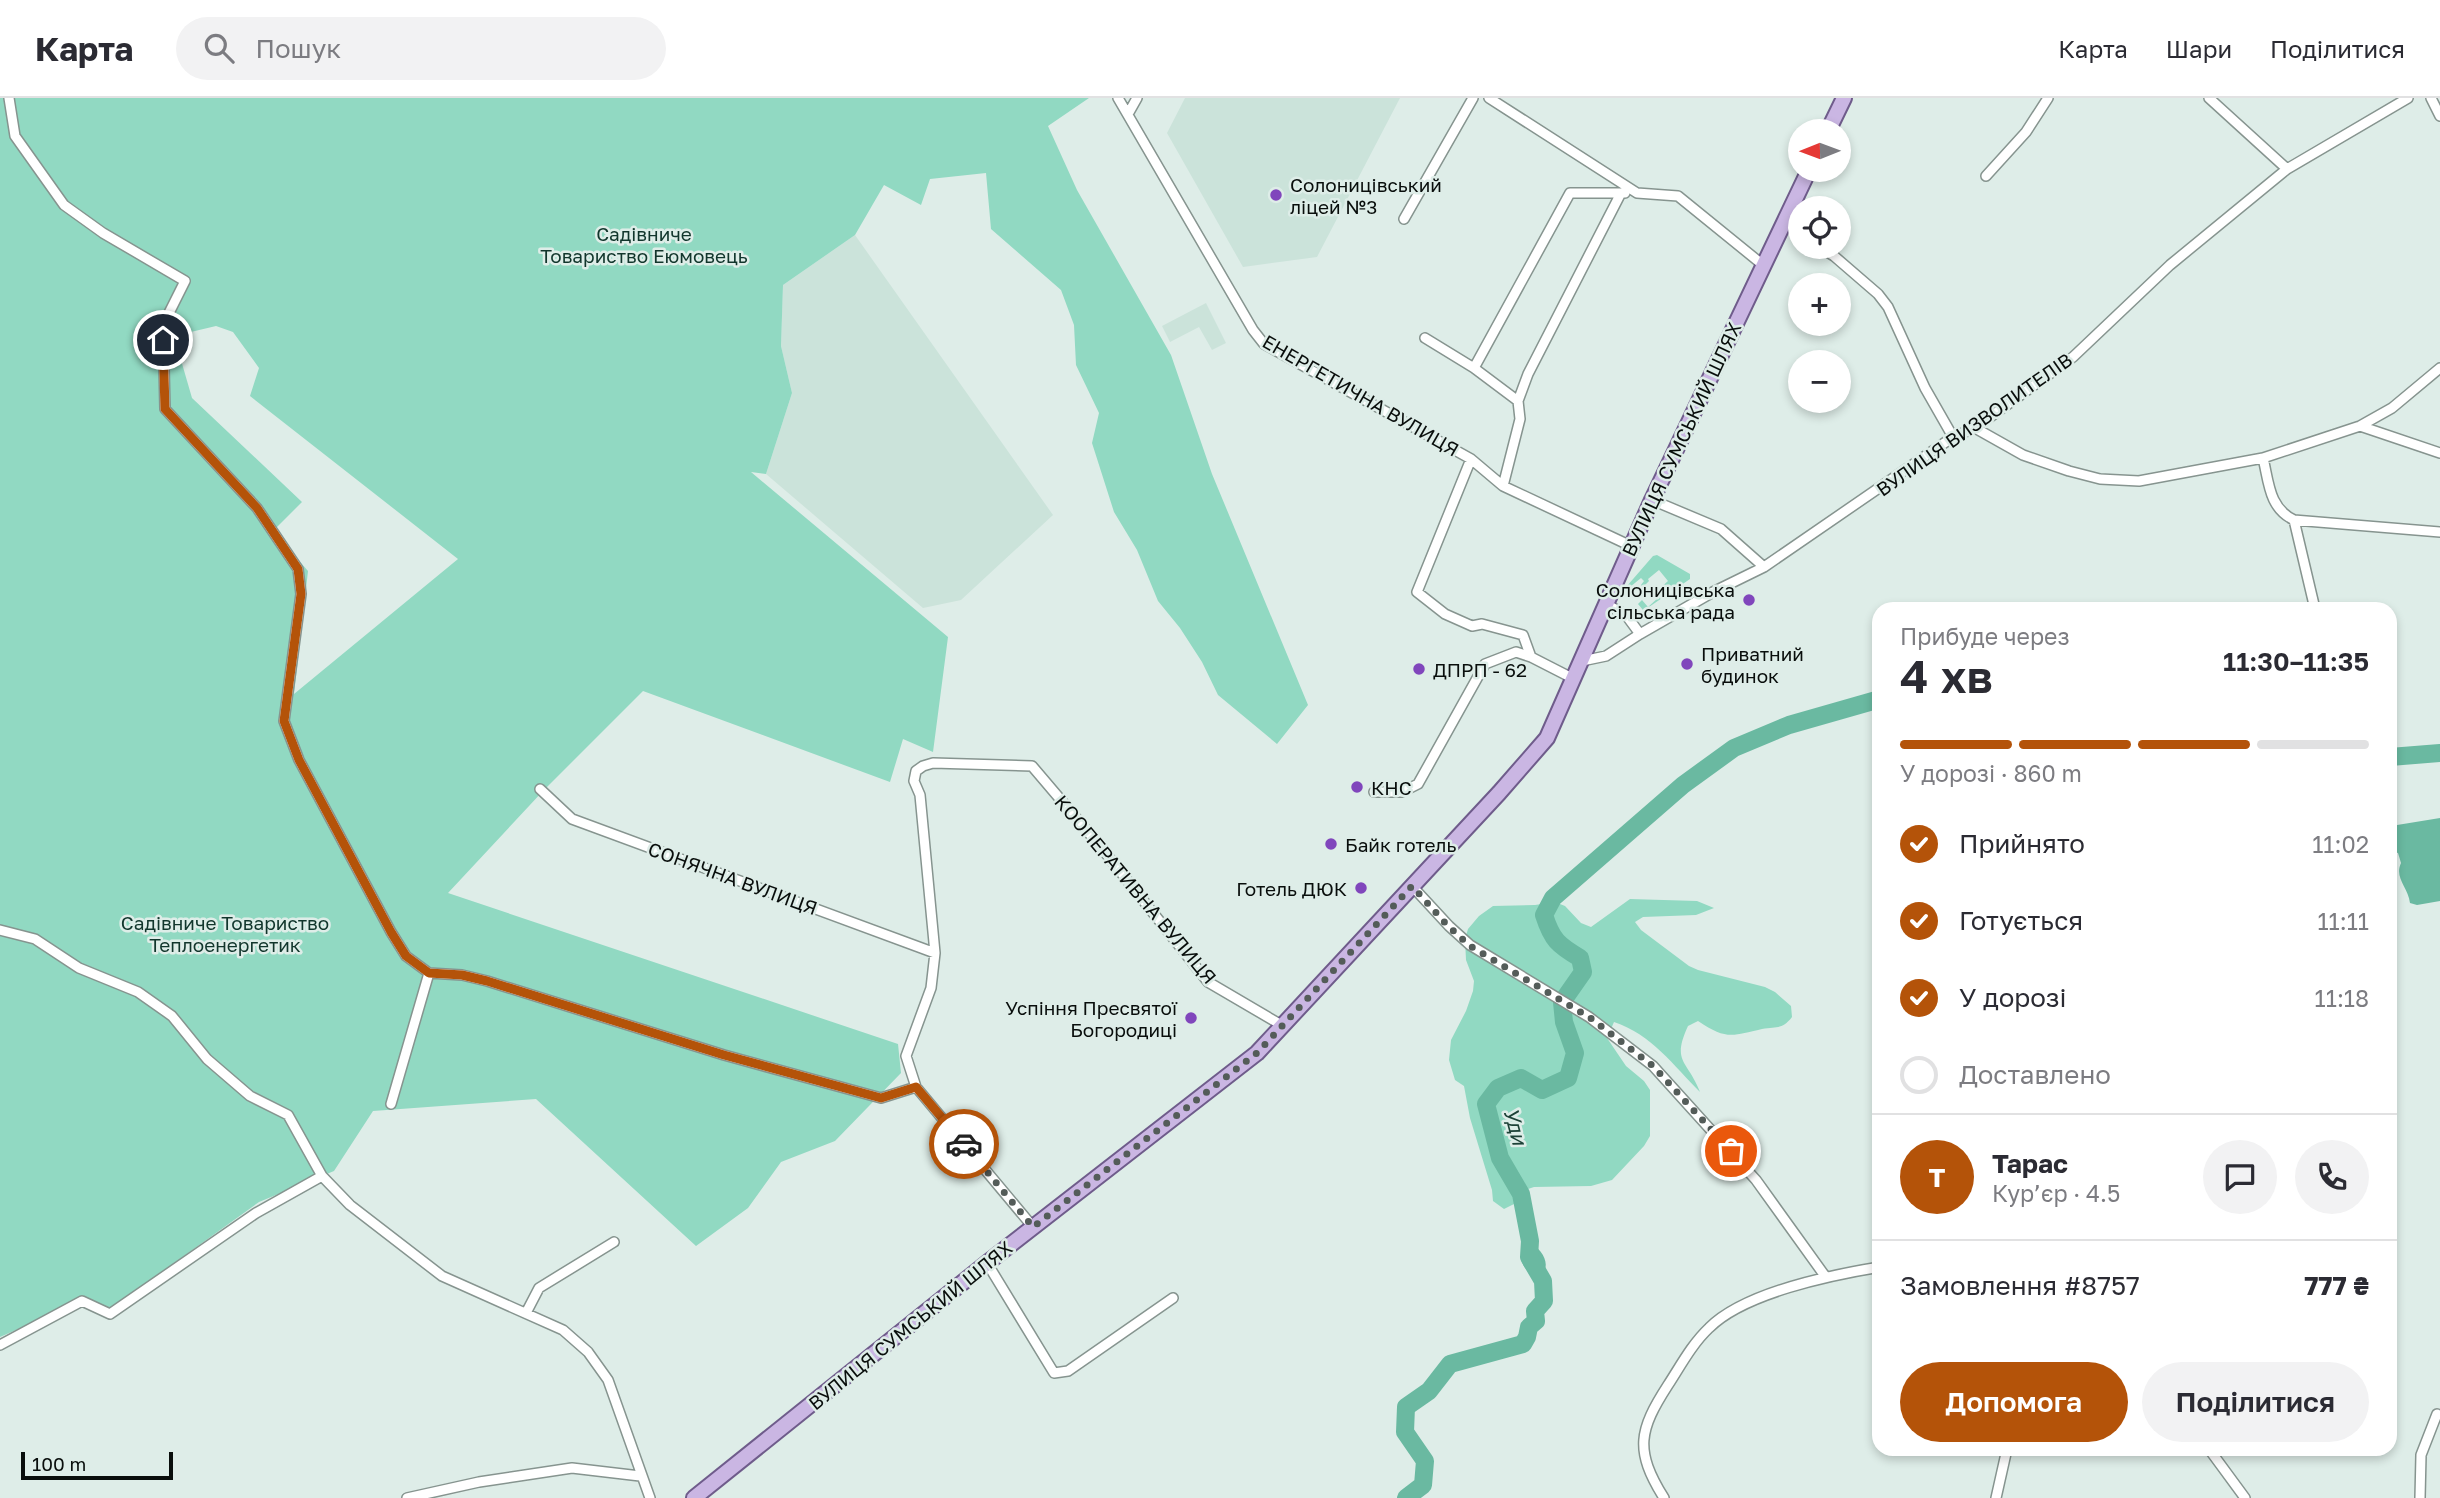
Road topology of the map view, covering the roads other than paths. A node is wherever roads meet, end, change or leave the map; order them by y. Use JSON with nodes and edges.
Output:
{"nodes":[{"id":1,"x":9,"y":98,"type":"edge"},
{"id":2,"x":1118,"y":98,"type":"edge"},
{"id":3,"x":1137,"y":98,"type":"edge"},
{"id":4,"x":1473,"y":98,"type":"edge"},
{"id":5,"x":1489,"y":98,"type":"edge"},
{"id":6,"x":1844,"y":98,"type":"edge"},
{"id":7,"x":2048,"y":98,"type":"edge"},
{"id":8,"x":2209,"y":98,"type":"edge"},
{"id":9,"x":2408,"y":98,"type":"edge"},
{"id":10,"x":2431,"y":98,"type":"edge"},
{"id":11,"x":1128,"y":114,"type":"junction"},
{"id":12,"x":2440,"y":116,"type":"edge"},
{"id":13,"x":1834,"y":119,"type":"edge"},
{"id":14,"x":2287,"y":169,"type":"junction"},
{"id":15,"x":1986,"y":176,"type":"dead end"},
{"id":16,"x":1803,"y":182,"type":"edge"},
{"id":17,"x":1621,"y":193,"type":"junction"},
{"id":18,"x":1637,"y":193,"type":"junction"},
{"id":19,"x":1404,"y":219,"type":"dead end"},
{"id":20,"x":1837,"y":259,"type":"edge"},
{"id":21,"x":1763,"y":265,"type":"junction"},
{"id":22,"x":1425,"y":338,"type":"dead end"},
{"id":23,"x":1474,"y":368,"type":"junction"},
{"id":24,"x":2440,"y":368,"type":"edge"},
{"id":25,"x":1518,"y":401,"type":"junction"},
{"id":26,"x":2360,"y":426,"type":"junction"},
{"id":27,"x":1975,"y":428,"type":"junction"},
{"id":28,"x":1953,"y":437,"type":"junction"},
{"id":29,"x":2440,"y":453,"type":"edge"},
{"id":30,"x":2263,"y":458,"type":"junction"},
{"id":31,"x":1471,"y":459,"type":"junction"},
{"id":32,"x":1503,"y":486,"type":"junction"},
{"id":33,"x":1652,"y":500,"type":"junction"},
{"id":34,"x":2294,"y":520,"type":"junction"},
{"id":35,"x":2440,"y":531,"type":"edge"},
{"id":36,"x":1631,"y":546,"type":"junction"},
{"id":37,"x":1764,"y":567,"type":"junction"},
{"id":38,"x":2313,"y":602,"type":"edge"},
{"id":39,"x":1606,"y":604,"type":"junction"},
{"id":40,"x":1640,"y":634,"type":"junction"},
{"id":41,"x":1531,"y":657,"type":"junction"},
{"id":42,"x":1582,"y":661,"type":"junction"},
{"id":43,"x":1574,"y":679,"type":"junction"},
{"id":44,"x":540,"y":789,"type":"dead end"},
{"id":45,"x":1374,"y":792,"type":"dead end"},
{"id":46,"x":1412,"y":886,"type":"junction"},
{"id":47,"x":0,"y":930,"type":"edge"},
{"id":48,"x":935,"y":953,"type":"junction"},
{"id":49,"x":429,"y":973,"type":"junction"},
{"id":50,"x":1283,"y":1026,"type":"junction"},
{"id":51,"x":916,"y":1087,"type":"junction"},
{"id":52,"x":391,"y":1104,"type":"dead end"},
{"id":53,"x":322,"y":1176,"type":"junction"},
{"id":54,"x":1033,"y":1227,"type":"junction"},
{"id":55,"x":614,"y":1242,"type":"dead end"},
{"id":56,"x":987,"y":1263,"type":"junction"},
{"id":57,"x":1872,"y":1268,"type":"edge"},
{"id":58,"x":1825,"y":1276,"type":"junction"},
{"id":59,"x":1173,"y":1298,"type":"dead end"},
{"id":60,"x":526,"y":1313,"type":"junction"},
{"id":61,"x":0,"y":1345,"type":"edge"},
{"id":62,"x":2437,"y":1414,"type":"dead end"},
{"id":63,"x":2005,"y":1456,"type":"edge"},
{"id":64,"x":2214,"y":1456,"type":"edge"},
{"id":65,"x":640,"y":1476,"type":"junction"},
{"id":66,"x":407,"y":1498,"type":"edge"},
{"id":67,"x":650,"y":1498,"type":"edge"},
{"id":68,"x":694,"y":1498,"type":"edge"},
{"id":69,"x":1664,"y":1498,"type":"edge"},
{"id":70,"x":1996,"y":1498,"type":"edge"},
{"id":71,"x":2245,"y":1498,"type":"edge"},
{"id":72,"x":2420,"y":1498,"type":"edge"}],
"edges":[{"from":1,"to":49,"type":"street"},
{"from":2,"to":11,"type":"street","name":"ЕНЕРГЕТИЧНА ВУЛИЦЯ"},
{"from":3,"to":11,"type":"street"},
{"from":4,"to":19,"type":"street"},
{"from":5,"to":18,"type":"street"},
{"from":6,"to":13,"type":"main road"},
{"from":7,"to":15,"type":"street"},
{"from":8,"to":14,"type":"street"},
{"from":9,"to":14,"type":"street","name":"ВУЛИЦЯ ВИЗВОЛИТЕЛІВ"},
{"from":10,"to":12,"type":"street"},
{"from":11,"to":31,"type":"street","name":"ЕНЕРГЕТИЧНА ВУЛИЦЯ"},
{"from":14,"to":27,"type":"street","name":"ВУЛИЦЯ ВИЗВОЛИТЕЛІВ"},
{"from":16,"to":21,"type":"main road","name":"ВУЛИЦЯ СУМСЬКИЙ ШЛЯХ"},
{"from":17,"to":18,"type":"street"},
{"from":17,"to":23,"type":"street"},
{"from":17,"to":25,"type":"street"},
{"from":18,"to":21,"type":"street"},
{"from":20,"to":28,"type":"street"},
{"from":21,"to":33,"type":"main road","name":"ВУЛИЦЯ СУМСЬКИЙ ШЛЯХ"},
{"from":22,"to":23,"type":"street"},
{"from":23,"to":25,"type":"street"},
{"from":24,"to":26,"type":"street"},
{"from":25,"to":32,"type":"street"},
{"from":26,"to":29,"type":"street"},
{"from":26,"to":30,"type":"street"},
{"from":27,"to":28,"type":"street","name":"ВУЛИЦЯ ВИЗВОЛИТЕЛІВ"},
{"from":27,"to":30,"type":"street"},
{"from":28,"to":37,"type":"street","name":"ВУЛИЦЯ ВИЗВОЛИТЕЛІВ"},
{"from":30,"to":34,"type":"street"},
{"from":31,"to":32,"type":"street","name":"ЕНЕРГЕТИЧНА ВУЛИЦЯ"},
{"from":31,"to":41,"type":"street"},
{"from":32,"to":36,"type":"street","name":"ЕНЕРГЕТИЧНА ВУЛИЦЯ"},
{"from":33,"to":36,"type":"main road","name":"ВУЛИЦЯ СУМСЬКИЙ ШЛЯХ"},
{"from":33,"to":37,"type":"street"},
{"from":34,"to":35,"type":"street"},
{"from":34,"to":38,"type":"street"},
{"from":36,"to":39,"type":"main road","name":"ВУЛИЦЯ СУМСЬКИЙ ШЛЯХ"},
{"from":37,"to":40,"type":"street","name":"ВУЛИЦЯ ВИЗВОЛИТЕЛІВ"},
{"from":39,"to":40,"type":"street"},
{"from":39,"to":42,"type":"main road","name":"ВУЛИЦЯ СУМСЬКИЙ ШЛЯХ"},
{"from":40,"to":42,"type":"street","name":"ВУЛИЦЯ ВИЗВОЛИТЕЛІВ"},
{"from":41,"to":43,"type":"street"},
{"from":41,"to":45,"type":"street"},
{"from":42,"to":43,"type":"main road","name":"ВУЛИЦЯ СУМСЬКИЙ ШЛЯХ"},
{"from":43,"to":46,"type":"main road","name":"ВУЛИЦЯ СУМСЬКИЙ ШЛЯХ"},
{"from":44,"to":48,"type":"street","name":"СОНЯЧНА ВУЛИЦЯ"},
{"from":46,"to":50,"type":"main road","name":"ВУЛИЦЯ СУМСЬКИЙ ШЛЯХ"},
{"from":46,"to":58,"type":"street"},
{"from":47,"to":53,"type":"street"},
{"from":48,"to":50,"type":"street","name":"КООПЕРАТИВНА ВУЛИЦЯ"},
{"from":48,"to":51,"type":"street"},
{"from":49,"to":51,"type":"street"},
{"from":49,"to":52,"type":"street"},
{"from":50,"to":54,"type":"main road","name":"ВУЛИЦЯ СУМСЬКИЙ ШЛЯХ"},
{"from":51,"to":54,"type":"street"},
{"from":53,"to":60,"type":"street"},
{"from":53,"to":61,"type":"street"},
{"from":54,"to":56,"type":"main road","name":"ВУЛИЦЯ СУМСЬКИЙ ШЛЯХ"},
{"from":55,"to":60,"type":"street"},
{"from":56,"to":59,"type":"street"},
{"from":56,"to":68,"type":"main road","name":"ВУЛИЦЯ СУМСЬКИЙ ШЛЯХ"},
{"from":57,"to":58,"type":"street"},
{"from":58,"to":69,"type":"street"},
{"from":60,"to":65,"type":"street"},
{"from":62,"to":72,"type":"street"},
{"from":63,"to":70,"type":"street"},
{"from":64,"to":71,"type":"street"},
{"from":65,"to":66,"type":"street"},
{"from":65,"to":67,"type":"street"}]}
